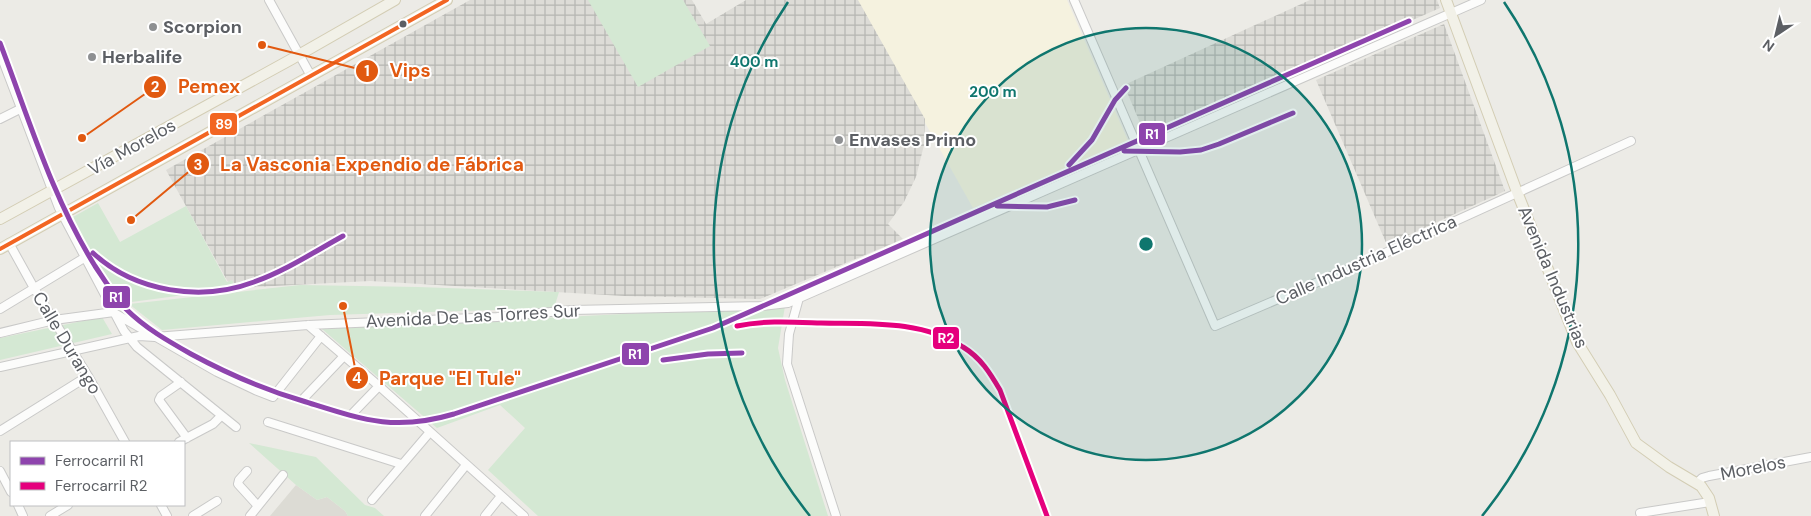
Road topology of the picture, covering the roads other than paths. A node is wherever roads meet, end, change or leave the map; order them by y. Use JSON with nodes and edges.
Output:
{"nodes":[{"id":1,"x":269,"y":0,"type":"edge"},
{"id":2,"x":395,"y":0,"type":"edge"},
{"id":3,"x":447,"y":0,"type":"edge"},
{"id":4,"x":1074,"y":0,"type":"edge"},
{"id":5,"x":1446,"y":0,"type":"edge"},
{"id":6,"x":1482,"y":0,"type":"edge"},
{"id":7,"x":1451,"y":14,"type":"junction"},
{"id":8,"x":0,"y":53,"type":"edge"},
{"id":9,"x":299,"y":54,"type":"junction"},
{"id":10,"x":311,"y":76,"type":"junction"},
{"id":11,"x":22,"y":108,"type":"junction"},
{"id":12,"x":0,"y":119,"type":"edge"},
{"id":13,"x":1631,"y":141,"type":"dead end"},
{"id":14,"x":1138,"y":149,"type":"junction"},
{"id":15,"x":52,"y":190,"type":"junction"},
{"id":16,"x":1517,"y":192,"type":"junction"},
{"id":17,"x":62,"y":214,"type":"junction"},
{"id":18,"x":0,"y":219,"type":"edge"},
{"id":19,"x":5,"y":246,"type":"edge"},
{"id":20,"x":84,"y":258,"type":"junction"},
{"id":21,"x":34,"y":288,"type":"junction"},
{"id":22,"x":799,"y":298,"type":"junction"},
{"id":23,"x":0,"y":309,"type":"edge"},
{"id":24,"x":114,"y":312,"type":"junction"},
{"id":25,"x":54,"y":320,"type":"junction"},
{"id":26,"x":308,"y":325,"type":"junction"},
{"id":27,"x":0,"y":332,"type":"edge"},
{"id":28,"x":321,"y":336,"type":"junction"},
{"id":29,"x":128,"y":337,"type":"junction"},
{"id":30,"x":155,"y":337,"type":"junction"},
{"id":31,"x":72,"y":351,"type":"junction"},
{"id":32,"x":344,"y":356,"type":"junction"},
{"id":33,"x":0,"y":367,"type":"edge"},
{"id":34,"x":88,"y":376,"type":"junction"},
{"id":35,"x":181,"y":382,"type":"junction"},
{"id":36,"x":379,"y":386,"type":"junction"},
{"id":37,"x":303,"y":399,"type":"dead end"},
{"id":38,"x":352,"y":414,"type":"dead end"},
{"id":39,"x":221,"y":416,"type":"junction"},
{"id":40,"x":268,"y":422,"type":"dead end"},
{"id":41,"x":236,"y":427,"type":"dead end"},
{"id":42,"x":0,"y":431,"type":"edge"},
{"id":43,"x":430,"y":432,"type":"junction"},
{"id":44,"x":187,"y":438,"type":"junction"},
{"id":45,"x":124,"y":441,"type":"edge"},
{"id":46,"x":181,"y":441,"type":"edge"},
{"id":47,"x":1811,"y":457,"type":"edge"},
{"id":48,"x":401,"y":464,"type":"junction"},
{"id":49,"x":466,"y":465,"type":"junction"},
{"id":50,"x":0,"y":471,"type":"edge"},
{"id":51,"x":247,"y":471,"type":"dead end"},
{"id":52,"x":283,"y":475,"type":"dead end"},
{"id":53,"x":1697,"y":483,"type":"junction"},
{"id":54,"x":10,"y":490,"type":"edge"},
{"id":55,"x":501,"y":496,"type":"junction"},
{"id":56,"x":372,"y":500,"type":"dead end"},
{"id":57,"x":218,"y":501,"type":"dead end"},
{"id":58,"x":1710,"y":502,"type":"junction"},
{"id":59,"x":66,"y":506,"type":"edge"},
{"id":60,"x":258,"y":506,"type":"junction"},
{"id":61,"x":1640,"y":513,"type":"dead end"},
{"id":62,"x":50,"y":516,"type":"edge"},
{"id":63,"x":192,"y":516,"type":"edge"},
{"id":64,"x":250,"y":516,"type":"edge"},
{"id":65,"x":425,"y":516,"type":"edge"},
{"id":66,"x":485,"y":516,"type":"edge"},
{"id":67,"x":524,"y":516,"type":"edge"},
{"id":68,"x":836,"y":516,"type":"edge"},
{"id":69,"x":1714,"y":516,"type":"edge"}],
"edges":[{"from":1,"to":9,"type":"street"},
{"from":2,"to":9,"type":"main road","name":"Vía Morelos"},
{"from":3,"to":10,"type":"main road","name":"Vía Morelos"},
{"from":4,"to":14,"type":"street"},
{"from":5,"to":7,"type":"main road","name":"Avenida Industrias"},
{"from":6,"to":7,"type":"street","name":"Avenida De Las Torres Sur"},
{"from":7,"to":14,"type":"street","name":"Avenida De Las Torres Sur"},
{"from":7,"to":16,"type":"main road","name":"Avenida Industrias"},
{"from":8,"to":11,"type":"street"},
{"from":9,"to":10,"type":"street"},
{"from":9,"to":15,"type":"main road","name":"Vía Morelos"},
{"from":10,"to":17,"type":"main road","name":"Vía Morelos"},
{"from":11,"to":12,"type":"street"},
{"from":11,"to":15,"type":"street"},
{"from":13,"to":16,"type":"street","name":"Calle Industria Eléctrica"},
{"from":14,"to":16,"type":"street","name":"Calle Industria Eléctrica"},
{"from":14,"to":22,"type":"street","name":"Avenida De Las Torres Sur"},
{"from":15,"to":17,"type":"street"},
{"from":15,"to":18,"type":"main road","name":"Vía Morelos"},
{"from":16,"to":53,"type":"main road","name":"Avenida Industrias"},
{"from":17,"to":19,"type":"main road","name":"Vía Morelos"},
{"from":17,"to":20,"type":"street"},
{"from":19,"to":21,"type":"street","name":"Calle Durango"},
{"from":20,"to":21,"type":"street"},
{"from":20,"to":24,"type":"street"},
{"from":21,"to":23,"type":"street"},
{"from":21,"to":25,"type":"street","name":"Calle Durango"},
{"from":22,"to":26,"type":"street","name":"Avenida De Las Torres Sur"},
{"from":22,"to":68,"type":"street"},
{"from":24,"to":25,"type":"street"},
{"from":24,"to":29,"type":"street"},
{"from":24,"to":30,"type":"street"},
{"from":25,"to":27,"type":"street"},
{"from":25,"to":31,"type":"street","name":"Calle Durango"},
{"from":26,"to":28,"type":"street"},
{"from":26,"to":30,"type":"street","name":"Avenida De Las Torres Sur"},
{"from":28,"to":30,"type":"street"},
{"from":28,"to":32,"type":"street"},
{"from":29,"to":30,"type":"street","name":"Avenida De Las Torres Sur"},
{"from":29,"to":31,"type":"street","name":"Avenida De Las Torres Sur"},
{"from":29,"to":35,"type":"street"},
{"from":31,"to":33,"type":"street","name":"Avenida De Las Torres Sur"},
{"from":31,"to":34,"type":"street","name":"Calle Durango"},
{"from":32,"to":36,"type":"street"},
{"from":32,"to":37,"type":"street"},
{"from":34,"to":42,"type":"street"},
{"from":34,"to":45,"type":"street","name":"Calle Durango"},
{"from":35,"to":39,"type":"street"},
{"from":35,"to":44,"type":"street"},
{"from":36,"to":38,"type":"street"},
{"from":36,"to":43,"type":"street"},
{"from":39,"to":41,"type":"street"},
{"from":39,"to":44,"type":"street"},
{"from":40,"to":48,"type":"street"},
{"from":43,"to":48,"type":"street"},
{"from":43,"to":49,"type":"street"},
{"from":44,"to":46,"type":"street"},
{"from":47,"to":53,"type":"street","name":"Morelos"},
{"from":48,"to":56,"type":"street"},
{"from":49,"to":55,"type":"street"},
{"from":49,"to":65,"type":"street"},
{"from":50,"to":54,"type":"street"},
{"from":51,"to":60,"type":"street"},
{"from":52,"to":60,"type":"street"},
{"from":53,"to":58,"type":"main road","name":"Avenida Industrias"},
{"from":55,"to":66,"type":"street"},
{"from":55,"to":67,"type":"street"},
{"from":57,"to":63,"type":"street"},
{"from":58,"to":61,"type":"street"},
{"from":58,"to":69,"type":"main road","name":"Avenida Industrias"},
{"from":59,"to":62,"type":"street"},
{"from":60,"to":64,"type":"street"}]}
